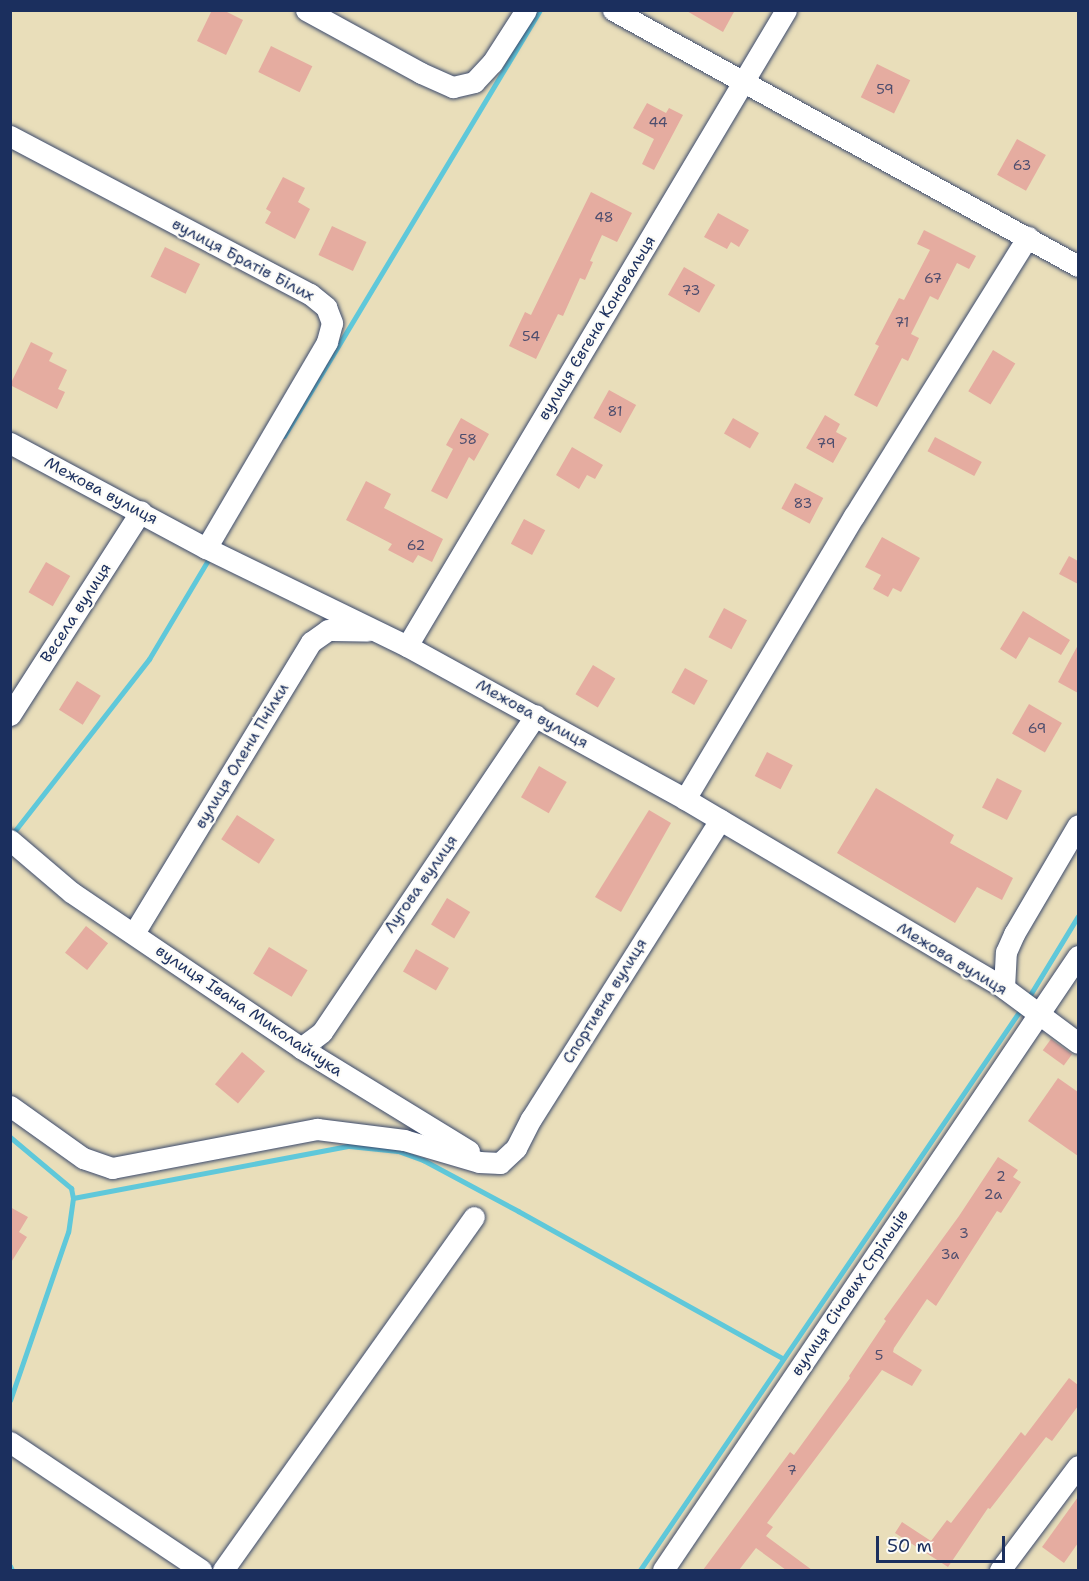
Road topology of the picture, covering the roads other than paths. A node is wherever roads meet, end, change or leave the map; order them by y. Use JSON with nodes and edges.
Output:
{"nodes":[{"id":1,"x":306,"y":10,"type":"edge"},
{"id":2,"x":526,"y":10,"type":"edge"},
{"id":3,"x":613,"y":10,"type":"edge"},
{"id":4,"x":786,"y":10,"type":"edge"},
{"id":5,"x":744,"y":83,"type":"junction"},
{"id":6,"x":10,"y":136,"type":"edge"},
{"id":7,"x":1028,"y":237,"type":"junction"},
{"id":8,"x":1078,"y":266,"type":"edge"},
{"id":9,"x":10,"y":443,"type":"edge"},
{"id":10,"x":141,"y":511,"type":"junction"},
{"id":11,"x":206,"y":548,"type":"junction"},
{"id":12,"x":381,"y":633,"type":"junction"},
{"id":13,"x":407,"y":646,"type":"junction"},
{"id":14,"x":10,"y":715,"type":"edge"},
{"id":15,"x":536,"y":715,"type":"junction"},
{"id":16,"x":685,"y":799,"type":"junction"},
{"id":17,"x":720,"y":820,"type":"junction"},
{"id":18,"x":1078,"y":825,"type":"edge"},
{"id":19,"x":13,"y":843,"type":"edge"},
{"id":20,"x":134,"y":933,"type":"junction"},
{"id":21,"x":1078,"y":956,"type":"edge"},
{"id":22,"x":1004,"y":988,"type":"junction"},
{"id":23,"x":1037,"y":1015,"type":"junction"},
{"id":24,"x":1078,"y":1043,"type":"edge"},
{"id":25,"x":301,"y":1048,"type":"junction"},
{"id":26,"x":10,"y":1106,"type":"edge"},
{"id":27,"x":485,"y":1163,"type":"junction"},
{"id":28,"x":474,"y":1217,"type":"dead end"},
{"id":29,"x":10,"y":1442,"type":"edge"},
{"id":30,"x":1078,"y":1466,"type":"edge"},
{"id":31,"x":201,"y":1570,"type":"edge"},
{"id":32,"x":223,"y":1570,"type":"edge"},
{"id":33,"x":663,"y":1570,"type":"edge"},
{"id":34,"x":1000,"y":1570,"type":"edge"}],
"edges":[{"from":1,"to":2,"type":"street"},
{"from":3,"to":5,"type":"street"},
{"from":4,"to":5,"type":"street","name":"вулиця Євгена Коновальця"},
{"from":5,"to":7,"type":"street"},
{"from":5,"to":13,"type":"street","name":"вулиця Євгена Коновальця"},
{"from":6,"to":11,"type":"street","name":"вулиця Братів Білих"},
{"from":7,"to":8,"type":"street"},
{"from":7,"to":16,"type":"street"},
{"from":9,"to":10,"type":"street","name":"Межова вулиця"},
{"from":10,"to":11,"type":"street","name":"Межова вулиця"},
{"from":10,"to":14,"type":"street","name":"Весела вулиця"},
{"from":11,"to":12,"type":"street","name":"Межова вулиця"},
{"from":12,"to":13,"type":"street","name":"Межова вулиця"},
{"from":12,"to":20,"type":"street","name":"вулиця Олени Пчілки"},
{"from":13,"to":15,"type":"street","name":"Межова вулиця"},
{"from":15,"to":16,"type":"street","name":"Межова вулиця"},
{"from":15,"to":25,"type":"street","name":"Лугова вулиця"},
{"from":16,"to":17,"type":"street","name":"Межова вулиця"},
{"from":17,"to":22,"type":"street","name":"Межова вулиця"},
{"from":17,"to":27,"type":"street","name":"Спортивна вулиця"},
{"from":18,"to":22,"type":"street"},
{"from":19,"to":20,"type":"street","name":"вулиця Івана Миколайчука"},
{"from":20,"to":25,"type":"street","name":"вулиця Івана Миколайчука"},
{"from":21,"to":23,"type":"street","name":"вулиця Січових Стрільців"},
{"from":22,"to":23,"type":"street","name":"Межова вулиця"},
{"from":23,"to":24,"type":"street","name":"Межова вулиця"},
{"from":23,"to":33,"type":"street","name":"вулиця Січових Стрільців"},
{"from":25,"to":27,"type":"street","name":"вулиця Івана Миколайчука"},
{"from":26,"to":27,"type":"street"},
{"from":28,"to":32,"type":"street"},
{"from":29,"to":31,"type":"street"},
{"from":30,"to":34,"type":"street"}]}
